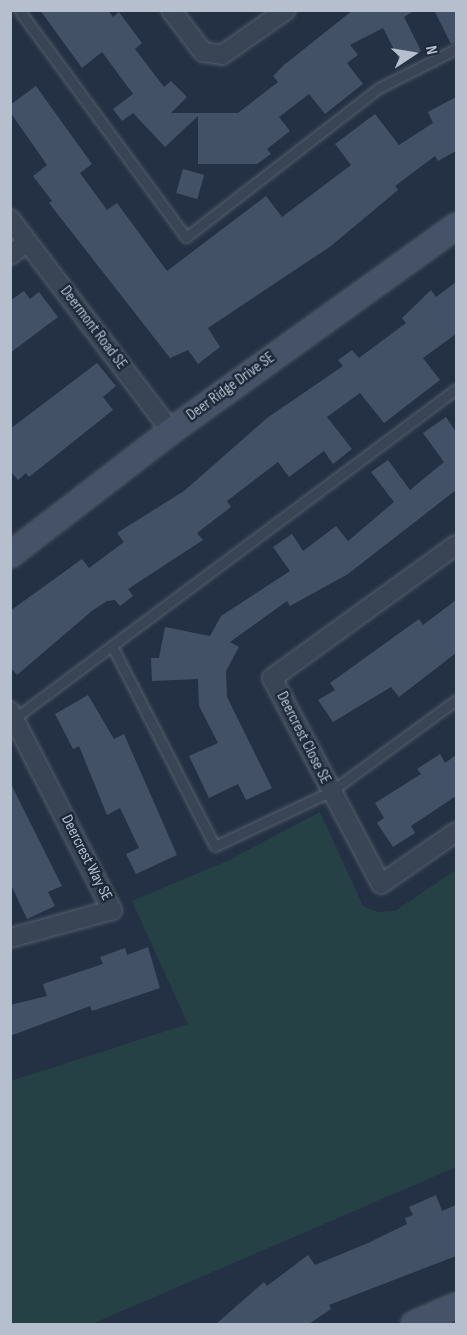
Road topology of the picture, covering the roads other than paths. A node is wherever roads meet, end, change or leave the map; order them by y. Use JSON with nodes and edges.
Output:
{"nodes":[{"id":1,"x":19,"y":10,"type":"edge"},
{"id":2,"x":171,"y":10,"type":"edge"},
{"id":3,"x":286,"y":10,"type":"edge"},
{"id":4,"x":456,"y":50,"type":"edge"},
{"id":5,"x":10,"y":219,"type":"edge"},
{"id":6,"x":456,"y":226,"type":"edge"},
{"id":7,"x":28,"y":242,"type":"junction"},
{"id":8,"x":10,"y":255,"type":"edge"},
{"id":9,"x":456,"y":389,"type":"edge"},
{"id":10,"x":171,"y":431,"type":"junction"},
{"id":11,"x":456,"y":545,"type":"edge"},
{"id":12,"x":10,"y":555,"type":"edge"},
{"id":13,"x":112,"y":645,"type":"junction"},
{"id":14,"x":456,"y":700,"type":"edge"},
{"id":15,"x":13,"y":714,"type":"edge"},
{"id":16,"x":330,"y":792,"type":"junction"},
{"id":17,"x":456,"y":832,"type":"edge"},
{"id":18,"x":10,"y":938,"type":"edge"},
{"id":19,"x":456,"y":1306,"type":"edge"},
{"id":20,"x":414,"y":1324,"type":"edge"}],
"edges":[{"from":1,"to":4,"type":"lane"},
{"from":2,"to":3,"type":"street"},
{"from":5,"to":7,"type":"street","name":"Deermont Road SE"},
{"from":6,"to":10,"type":"street","name":"Deer Ridge Drive SE"},
{"from":7,"to":8,"type":"street"},
{"from":7,"to":10,"type":"street","name":"Deermont Road SE"},
{"from":9,"to":13,"type":"lane"},
{"from":10,"to":12,"type":"street","name":"Deer Ridge Drive SE"},
{"from":11,"to":16,"type":"street","name":"Deercrest Close SE"},
{"from":13,"to":15,"type":"lane"},
{"from":13,"to":16,"type":"lane"},
{"from":14,"to":16,"type":"lane"},
{"from":15,"to":18,"type":"street","name":"Deercrest Way SE"},
{"from":16,"to":17,"type":"street","name":"Deercrest Close SE"},
{"from":19,"to":20,"type":"street"}]}
